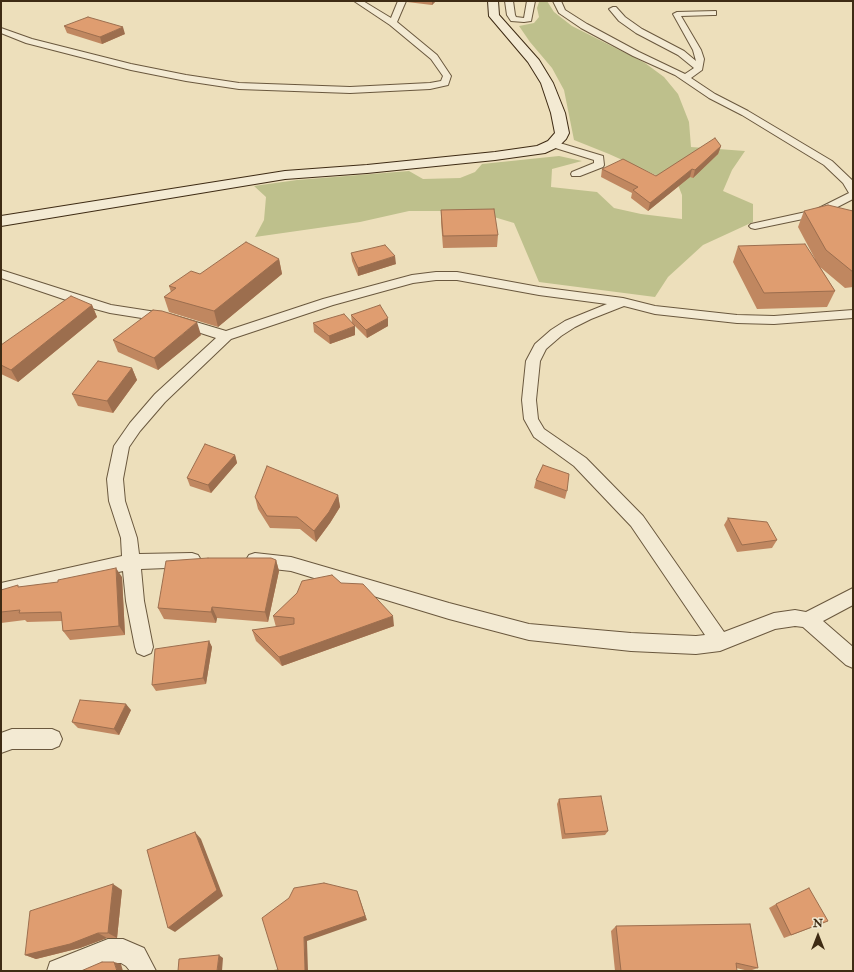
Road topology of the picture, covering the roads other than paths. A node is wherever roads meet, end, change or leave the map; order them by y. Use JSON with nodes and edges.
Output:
{"nodes":[{"id":1,"x":358,"y":1,"type":"edge"},
{"id":2,"x":402,"y":1,"type":"edge"},
{"id":3,"x":493,"y":1,"type":"edge"},
{"id":4,"x":509,"y":1,"type":"edge"},
{"id":5,"x":531,"y":1,"type":"edge"},
{"id":6,"x":557,"y":1,"type":"edge"},
{"id":7,"x":613,"y":9,"type":"dead end"},
{"id":8,"x":713,"y":13,"type":"dead end"},
{"id":9,"x":393,"y":23,"type":"junction"},
{"id":10,"x":1,"y":30,"type":"edge"},
{"id":11,"x":699,"y":68,"type":"junction"},
{"id":12,"x":686,"y":78,"type":"junction"},
{"id":13,"x":553,"y":144,"type":"junction"},
{"id":14,"x":576,"y":174,"type":"dead end"},
{"id":15,"x":853,"y":191,"type":"edge"},
{"id":16,"x":853,"y":195,"type":"edge"},
{"id":17,"x":1,"y":221,"type":"edge"},
{"id":18,"x":755,"y":226,"type":"dead end"},
{"id":19,"x":1,"y":274,"type":"edge"},
{"id":20,"x":623,"y":302,"type":"junction"},
{"id":21,"x":853,"y":314,"type":"edge"},
{"id":22,"x":226,"y":336,"type":"junction"},
{"id":23,"x":208,"y":560,"type":"edge"},
{"id":24,"x":238,"y":560,"type":"edge"},
{"id":25,"x":130,"y":562,"type":"junction"},
{"id":26,"x":1,"y":591,"type":"edge"},
{"id":27,"x":853,"y":596,"type":"edge"},
{"id":28,"x":808,"y":620,"type":"junction"},
{"id":29,"x":720,"y":642,"type":"junction"},
{"id":30,"x":144,"y":647,"type":"dead end"},
{"id":31,"x":853,"y":659,"type":"edge"},
{"id":32,"x":52,"y":739,"type":"dead end"},
{"id":33,"x":1,"y":743,"type":"edge"},
{"id":34,"x":59,"y":971,"type":"edge"},
{"id":35,"x":144,"y":971,"type":"edge"}],
"edges":[{"from":1,"to":9,"type":"street"},
{"from":2,"to":9,"type":"street"},
{"from":3,"to":13,"type":"main road"},
{"from":4,"to":5,"type":"street"},
{"from":6,"to":12,"type":"street"},
{"from":7,"to":11,"type":"street"},
{"from":8,"to":11,"type":"street"},
{"from":9,"to":10,"type":"street"},
{"from":11,"to":12,"type":"street"},
{"from":12,"to":15,"type":"street"},
{"from":13,"to":14,"type":"street"},
{"from":13,"to":17,"type":"main road"},
{"from":16,"to":18,"type":"street"},
{"from":19,"to":22,"type":"street"},
{"from":20,"to":21,"type":"street"},
{"from":20,"to":22,"type":"street"},
{"from":20,"to":29,"type":"street"},
{"from":22,"to":25,"type":"street"},
{"from":23,"to":25,"type":"street"},
{"from":24,"to":29,"type":"street"},
{"from":25,"to":26,"type":"street"},
{"from":25,"to":30,"type":"street"},
{"from":27,"to":28,"type":"street"},
{"from":28,"to":29,"type":"street"},
{"from":28,"to":31,"type":"street"},
{"from":32,"to":33,"type":"street"},
{"from":34,"to":35,"type":"street"}]}
